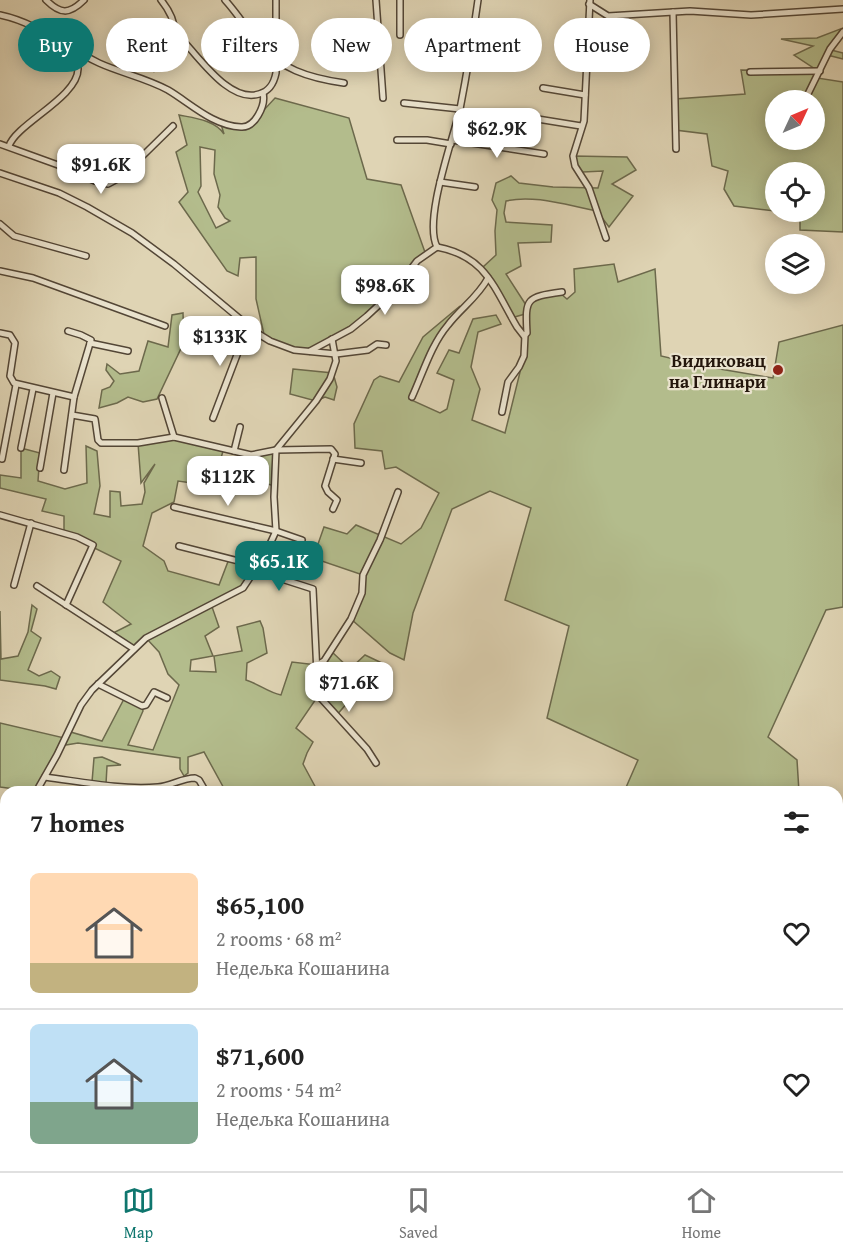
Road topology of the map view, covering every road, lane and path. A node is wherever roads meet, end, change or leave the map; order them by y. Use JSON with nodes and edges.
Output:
{"nodes":[{"id":1,"x":46,"y":0,"type":"edge"},
{"id":2,"x":84,"y":0,"type":"edge"},
{"id":3,"x":161,"y":0,"type":"edge"},
{"id":4,"x":225,"y":0,"type":"edge"},
{"id":5,"x":276,"y":0,"type":"edge"},
{"id":6,"x":376,"y":0,"type":"edge"},
{"id":7,"x":400,"y":0,"type":"edge"},
{"id":8,"x":478,"y":0,"type":"edge"},
{"id":9,"x":590,"y":2,"type":"edge"},
{"id":10,"x":843,"y":9,"type":"edge"},
{"id":11,"x":674,"y":12,"type":"junction"},
{"id":12,"x":0,"y":15,"type":"edge"},
{"id":13,"x":8,"y":17,"type":"junction"},
{"id":14,"x":171,"y":18,"type":"edge"},
{"id":15,"x":239,"y":18,"type":"edge"},
{"id":16,"x":276,"y":18,"type":"edge"},
{"id":17,"x":476,"y":18,"type":"edge"},
{"id":18,"x":0,"y":21,"type":"edge"},
{"id":19,"x":18,"y":21,"type":"edge"},
{"id":20,"x":843,"y":32,"type":"edge"},
{"id":21,"x":400,"y":35,"type":"dead end"},
{"id":22,"x":189,"y":48,"type":"edge"},
{"id":23,"x":94,"y":60,"type":"edge"},
{"id":24,"x":820,"y":71,"type":"junction"},
{"id":25,"x":77,"y":72,"type":"edge"},
{"id":26,"x":276,"y":72,"type":"edge"},
{"id":27,"x":299,"y":72,"type":"edge"},
{"id":28,"x":467,"y":72,"type":"edge"},
{"id":29,"x":750,"y":72,"type":"dead end"},
{"id":30,"x":344,"y":83,"type":"dead end"},
{"id":31,"x":543,"y":88,"type":"dead end"},
{"id":32,"x":810,"y":90,"type":"edge"},
{"id":33,"x":263,"y":93,"type":"junction"},
{"id":34,"x":585,"y":95,"type":"junction"},
{"id":35,"x":383,"y":98,"type":"dead end"},
{"id":36,"x":404,"y":103,"type":"dead end"},
{"id":37,"x":460,"y":108,"type":"junction"},
{"id":38,"x":519,"y":116,"type":"dead end"},
{"id":39,"x":173,"y":126,"type":"dead end"},
{"id":40,"x":581,"y":126,"type":"junction"},
{"id":41,"x":397,"y":140,"type":"dead end"},
{"id":42,"x":452,"y":142,"type":"junction"},
{"id":43,"x":0,"y":144,"type":"edge"},
{"id":44,"x":9,"y":146,"type":"junction"},
{"id":45,"x":676,"y":149,"type":"dead end"},
{"id":46,"x":544,"y":154,"type":"dead end"},
{"id":47,"x":0,"y":173,"type":"edge"},
{"id":48,"x":440,"y":182,"type":"junction"},
{"id":49,"x":475,"y":187,"type":"dead end"},
{"id":50,"x":0,"y":224,"type":"edge"},
{"id":51,"x":606,"y":238,"type":"dead end"},
{"id":52,"x":437,"y":247,"type":"junction"},
{"id":53,"x":86,"y":256,"type":"dead end"},
{"id":54,"x":0,"y":271,"type":"edge"},
{"id":55,"x":488,"y":278,"type":"junction"},
{"id":56,"x":562,"y":292,"type":"dead end"},
{"id":57,"x":165,"y":326,"type":"dead end"},
{"id":58,"x":248,"y":326,"type":"junction"},
{"id":59,"x":68,"y":331,"type":"dead end"},
{"id":60,"x":0,"y":333,"type":"edge"},
{"id":61,"x":525,"y":335,"type":"junction"},
{"id":62,"x":332,"y":339,"type":"junction"},
{"id":63,"x":90,"y":343,"type":"junction"},
{"id":64,"x":386,"y":345,"type":"dead end"},
{"id":65,"x":128,"y":351,"type":"dead end"},
{"id":66,"x":308,"y":352,"type":"junction"},
{"id":67,"x":336,"y":354,"type":"junction"},
{"id":68,"x":16,"y":384,"type":"junction"},
{"id":69,"x":33,"y":389,"type":"junction"},
{"id":70,"x":53,"y":393,"type":"junction"},
{"id":71,"x":74,"y":397,"type":"junction"},
{"id":72,"x":412,"y":397,"type":"dead end"},
{"id":73,"x":162,"y":398,"type":"dead end"},
{"id":74,"x":502,"y":412,"type":"dead end"},
{"id":75,"x":72,"y":414,"type":"junction"},
{"id":76,"x":213,"y":417,"type":"dead end"},
{"id":77,"x":240,"y":427,"type":"dead end"},
{"id":78,"x":174,"y":437,"type":"junction"},
{"id":79,"x":21,"y":448,"type":"dead end"},
{"id":80,"x":276,"y":450,"type":"junction"},
{"id":81,"x":234,"y":451,"type":"junction"},
{"id":82,"x":2,"y":459,"type":"dead end"},
{"id":83,"x":333,"y":459,"type":"junction"},
{"id":84,"x":361,"y":464,"type":"dead end"},
{"id":85,"x":40,"y":468,"type":"dead end"},
{"id":86,"x":64,"y":470,"type":"dead end"},
{"id":87,"x":398,"y":492,"type":"dead end"},
{"id":88,"x":174,"y":507,"type":"dead end"},
{"id":89,"x":333,"y":509,"type":"dead end"},
{"id":90,"x":0,"y":515,"type":"edge"},
{"id":91,"x":31,"y":523,"type":"junction"},
{"id":92,"x":276,"y":531,"type":"junction"},
{"id":93,"x":302,"y":540,"type":"dead end"},
{"id":94,"x":179,"y":546,"type":"dead end"},
{"id":95,"x":256,"y":568,"type":"junction"},
{"id":96,"x":14,"y":585,"type":"dead end"},
{"id":97,"x":37,"y":586,"type":"dead end"},
{"id":98,"x":66,"y":605,"type":"junction"},
{"id":99,"x":134,"y":649,"type":"junction"},
{"id":100,"x":317,"y":665,"type":"junction"},
{"id":101,"x":98,"y":684,"type":"junction"},
{"id":102,"x":167,"y":698,"type":"dead end"},
{"id":103,"x":376,"y":763,"type":"dead end"},
{"id":104,"x":45,"y":777,"type":"junction"},
{"id":105,"x":40,"y":786,"type":"edge"},
{"id":106,"x":101,"y":786,"type":"edge"},
{"id":107,"x":167,"y":786,"type":"edge"},
{"id":108,"x":202,"y":786,"type":"edge"}],
"edges":[{"from":1,"to":2,"type":"street"},
{"from":3,"to":14,"type":"street"},
{"from":4,"to":15,"type":"street"},
{"from":5,"to":16,"type":"street"},
{"from":6,"to":35,"type":"street"},
{"from":7,"to":21,"type":"street"},
{"from":8,"to":17,"type":"street"},
{"from":9,"to":11,"type":"street"},
{"from":9,"to":34,"type":"street"},
{"from":10,"to":11,"type":"street"},
{"from":11,"to":45,"type":"street"},
{"from":12,"to":13,"type":"street"},
{"from":13,"to":18,"type":"street"},
{"from":13,"to":19,"type":"street"},
{"from":20,"to":24,"type":"street"},
{"from":22,"to":33,"type":"street"},
{"from":23,"to":33,"type":"street"},
{"from":24,"to":29,"type":"street"},
{"from":24,"to":32,"type":"street"},
{"from":25,"to":44,"type":"street"},
{"from":26,"to":33,"type":"street"},
{"from":27,"to":30,"type":"street"},
{"from":28,"to":37,"type":"street"},
{"from":31,"to":34,"type":"street"},
{"from":34,"to":40,"type":"street"},
{"from":36,"to":37,"type":"street"},
{"from":37,"to":42,"type":"street"},
{"from":38,"to":40,"type":"street"},
{"from":39,"to":44,"type":"street"},
{"from":40,"to":51,"type":"street"},
{"from":41,"to":42,"type":"street"},
{"from":42,"to":46,"type":"street"},
{"from":42,"to":48,"type":"street"},
{"from":43,"to":44,"type":"street"},
{"from":47,"to":58,"type":"street"},
{"from":48,"to":49,"type":"street"},
{"from":48,"to":52,"type":"street"},
{"from":50,"to":53,"type":"street"},
{"from":52,"to":55,"type":"street"},
{"from":52,"to":62,"type":"street"},
{"from":54,"to":57,"type":"street"},
{"from":55,"to":61,"type":"street"},
{"from":55,"to":72,"type":"street"},
{"from":56,"to":61,"type":"street"},
{"from":58,"to":66,"type":"street"},
{"from":58,"to":76,"type":"street"},
{"from":59,"to":63,"type":"street"},
{"from":60,"to":68,"type":"street"},
{"from":61,"to":74,"type":"street"},
{"from":62,"to":66,"type":"street"},
{"from":62,"to":67,"type":"street"},
{"from":63,"to":65,"type":"street"},
{"from":63,"to":71,"type":"street"},
{"from":64,"to":67,"type":"street"},
{"from":66,"to":67,"type":"street"},
{"from":67,"to":80,"type":"street"},
{"from":68,"to":69,"type":"street"},
{"from":68,"to":82,"type":"street"},
{"from":69,"to":70,"type":"street"},
{"from":69,"to":79,"type":"street"},
{"from":70,"to":71,"type":"street"},
{"from":70,"to":85,"type":"street"},
{"from":71,"to":75,"type":"street"},
{"from":73,"to":78,"type":"street"},
{"from":75,"to":78,"type":"street"},
{"from":75,"to":86,"type":"street"},
{"from":77,"to":81,"type":"street"},
{"from":78,"to":81,"type":"street"},
{"from":80,"to":81,"type":"street"},
{"from":80,"to":83,"type":"street"},
{"from":80,"to":92,"type":"street"},
{"from":83,"to":84,"type":"street"},
{"from":83,"to":89,"type":"street"},
{"from":87,"to":100,"type":"street"},
{"from":88,"to":92,"type":"street"},
{"from":90,"to":91,"type":"street"},
{"from":91,"to":96,"type":"street"},
{"from":91,"to":98,"type":"street"},
{"from":92,"to":93,"type":"street"},
{"from":92,"to":95,"type":"street"},
{"from":94,"to":95,"type":"street"},
{"from":95,"to":99,"type":"street"},
{"from":95,"to":100,"type":"street"},
{"from":97,"to":98,"type":"street"},
{"from":98,"to":99,"type":"street"},
{"from":99,"to":101,"type":"street"},
{"from":100,"to":103,"type":"street"},
{"from":101,"to":102,"type":"street"},
{"from":101,"to":104,"type":"street"},
{"from":104,"to":105,"type":"street"},
{"from":104,"to":106,"type":"street"},
{"from":107,"to":108,"type":"street"}]}
